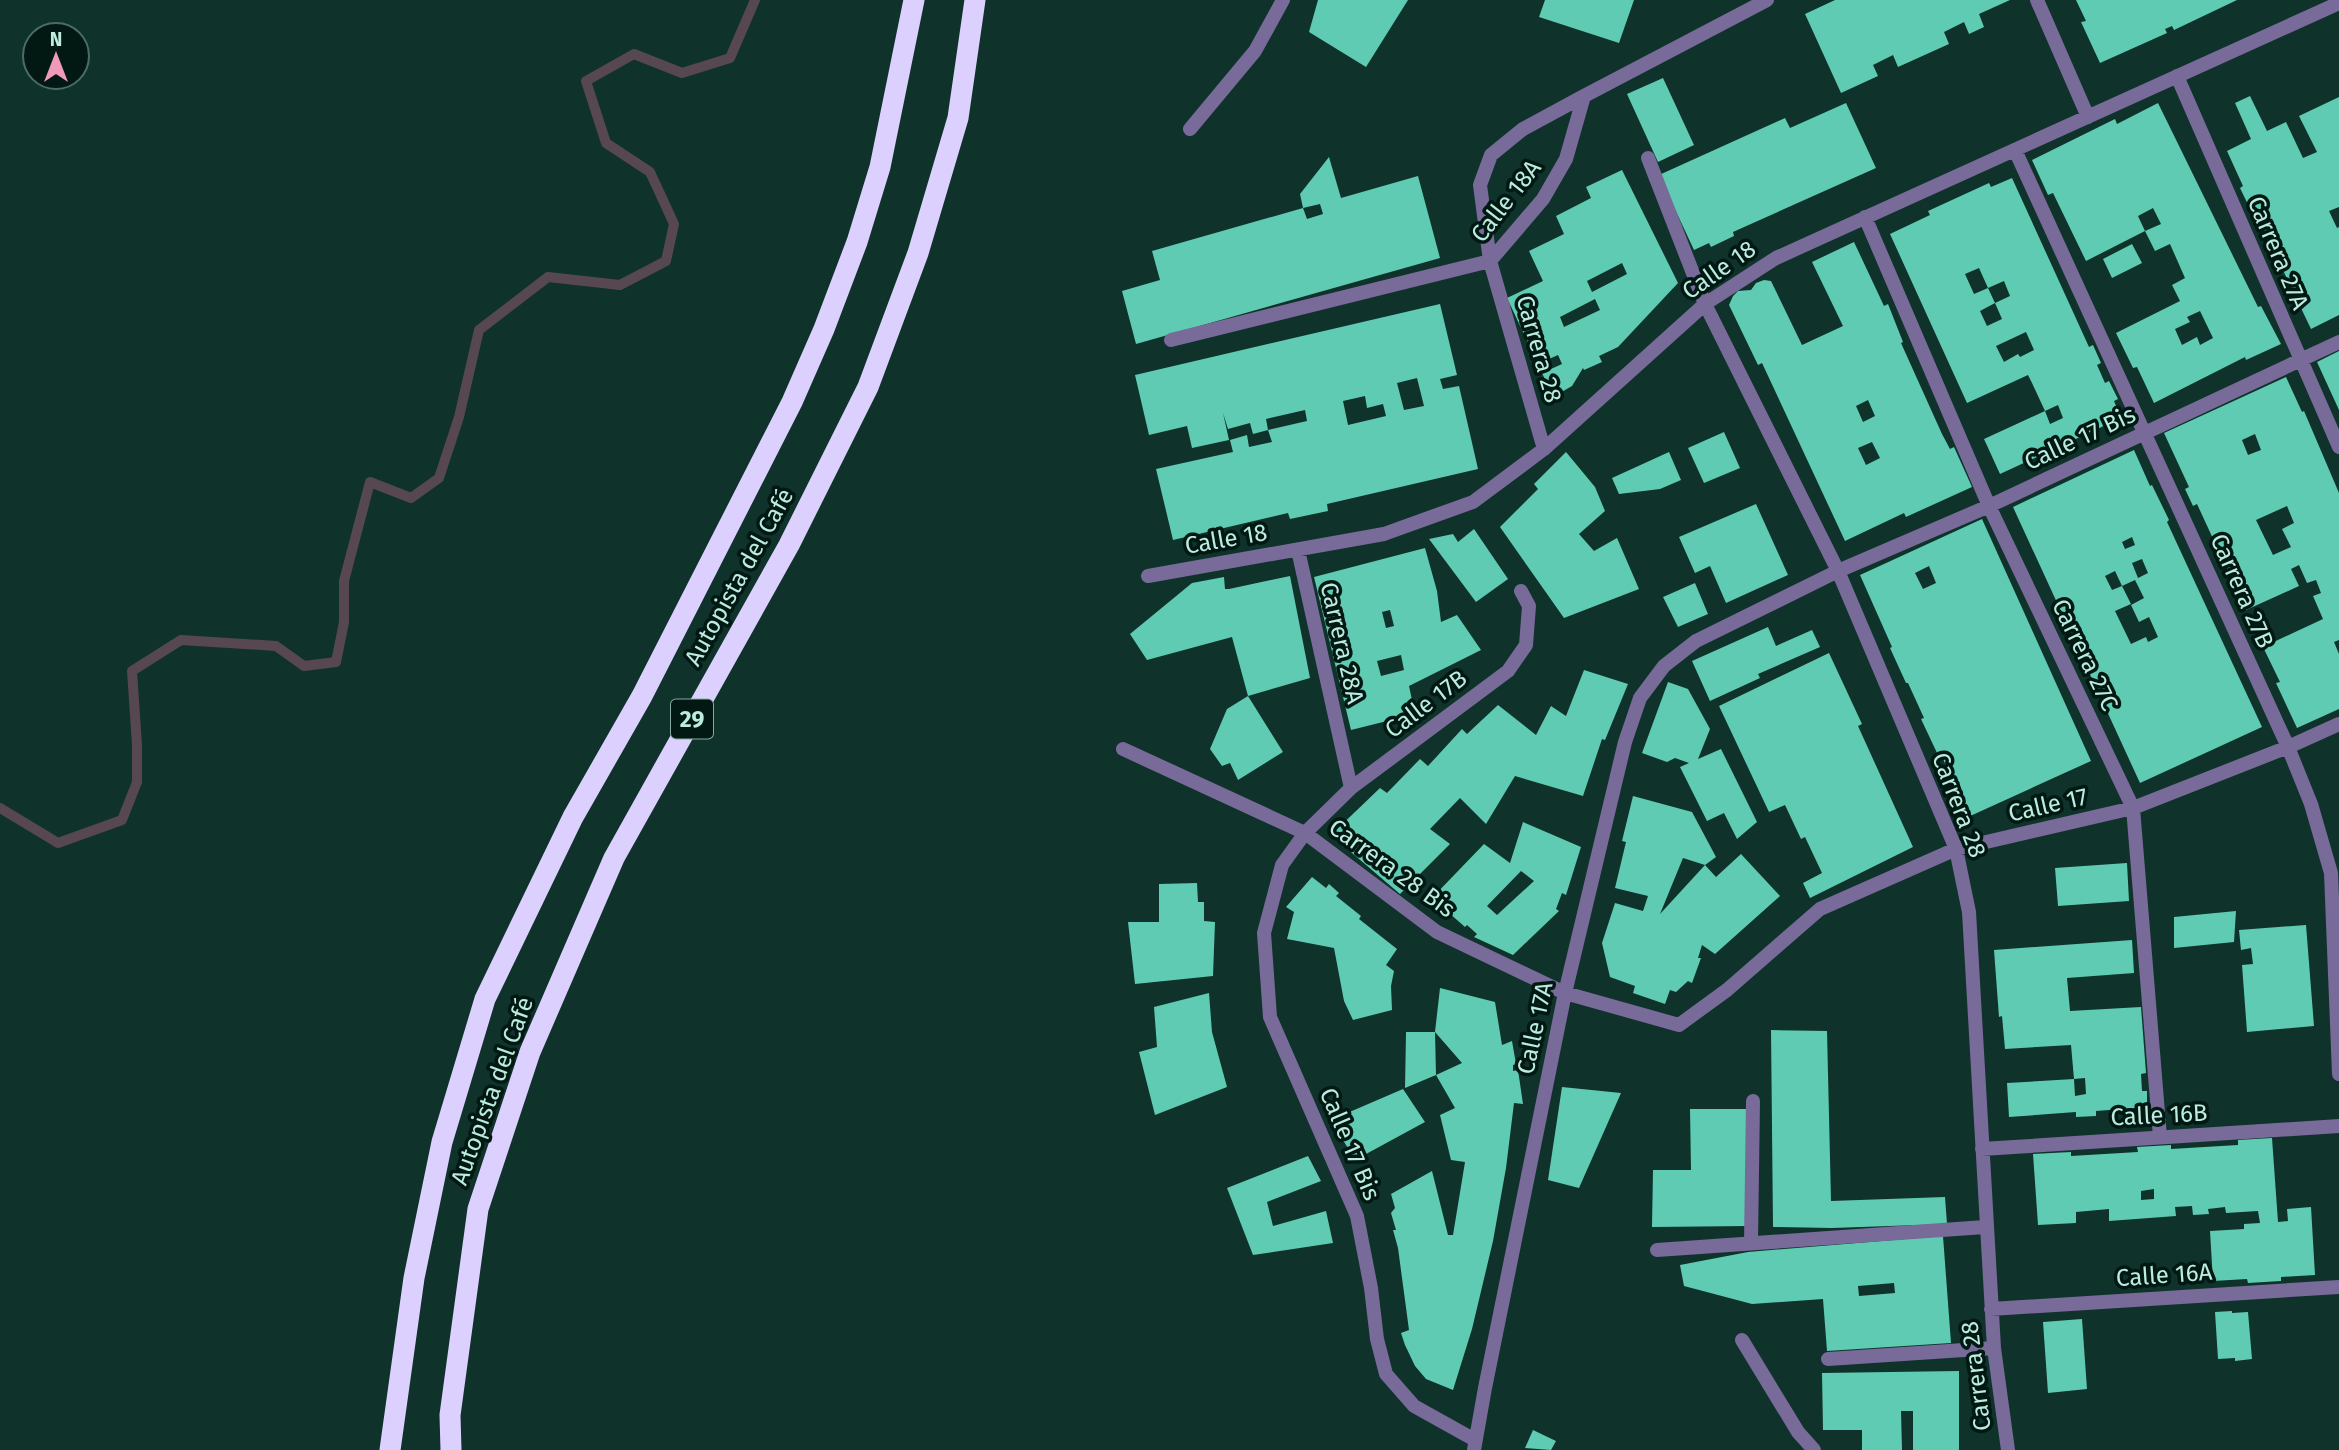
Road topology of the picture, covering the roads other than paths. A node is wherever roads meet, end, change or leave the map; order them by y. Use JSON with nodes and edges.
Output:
{"nodes":[{"id":1,"x":914,"y":0,"type":"edge"},
{"id":2,"x":975,"y":0,"type":"edge"},
{"id":3,"x":1283,"y":0,"type":"edge"},
{"id":4,"x":1767,"y":0,"type":"edge"},
{"id":5,"x":2037,"y":0,"type":"edge"},
{"id":6,"x":2339,"y":3,"type":"edge"},
{"id":7,"x":2177,"y":76,"type":"junction"},
{"id":8,"x":1584,"y":96,"type":"junction"},
{"id":9,"x":2088,"y":117,"type":"junction"},
{"id":10,"x":1190,"y":129,"type":"dead end"},
{"id":11,"x":2015,"y":150,"type":"junction"},
{"id":12,"x":1648,"y":158,"type":"dead end"},
{"id":13,"x":1865,"y":218,"type":"junction"},
{"id":14,"x":1490,"y":261,"type":"junction"},
{"id":15,"x":1704,"y":304,"type":"junction"},
{"id":16,"x":1171,"y":340,"type":"dead end"},
{"id":17,"x":2339,"y":342,"type":"edge"},
{"id":18,"x":2300,"y":360,"type":"junction"},
{"id":19,"x":2145,"y":433,"type":"junction"},
{"id":20,"x":2339,"y":447,"type":"edge"},
{"id":21,"x":1544,"y":449,"type":"junction"},
{"id":22,"x":1989,"y":506,"type":"junction"},
{"id":23,"x":1298,"y":550,"type":"junction"},
{"id":24,"x":1838,"y":571,"type":"junction"},
{"id":25,"x":1148,"y":576,"type":"dead end"},
{"id":26,"x":1521,"y":591,"type":"dead end"},
{"id":27,"x":2339,"y":724,"type":"edge"},
{"id":28,"x":2288,"y":747,"type":"junction"},
{"id":29,"x":1123,"y":749,"type":"dead end"},
{"id":30,"x":1351,"y":788,"type":"junction"},
{"id":31,"x":2133,"y":808,"type":"junction"},
{"id":32,"x":1305,"y":833,"type":"junction"},
{"id":33,"x":1956,"y":849,"type":"junction"},
{"id":34,"x":2335,"y":874,"type":"edge"},
{"id":35,"x":1565,"y":993,"type":"junction"},
{"id":36,"x":1679,"y":1026,"type":"joint"},
{"id":37,"x":2339,"y":1074,"type":"edge"},
{"id":38,"x":1753,"y":1101,"type":"dead end"},
{"id":39,"x":2339,"y":1126,"type":"edge"},
{"id":40,"x":2160,"y":1137,"type":"junction"},
{"id":41,"x":1982,"y":1149,"type":"junction"},
{"id":42,"x":1986,"y":1227,"type":"junction"},
{"id":43,"x":1751,"y":1242,"type":"junction"},
{"id":44,"x":1657,"y":1250,"type":"dead end"},
{"id":45,"x":2339,"y":1287,"type":"edge"},
{"id":46,"x":1991,"y":1309,"type":"junction"},
{"id":47,"x":1742,"y":1340,"type":"dead end"},
{"id":48,"x":1994,"y":1348,"type":"junction"},
{"id":49,"x":1828,"y":1359,"type":"dead end"},
{"id":50,"x":1475,"y":1445,"type":"edge"},
{"id":51,"x":390,"y":1450,"type":"edge"},
{"id":52,"x":451,"y":1450,"type":"edge"},
{"id":53,"x":1814,"y":1450,"type":"edge"},
{"id":54,"x":2008,"y":1450,"type":"edge"}],
"edges":[{"from":1,"to":51,"type":"highway","name":"Autopista del Café","number":"29"},
{"from":2,"to":52,"type":"highway","name":"Autopista del Café","number":"29"},
{"from":3,"to":10,"type":"street"},
{"from":4,"to":8,"type":"street"},
{"from":5,"to":9,"type":"street"},
{"from":6,"to":7,"type":"street","name":"Calle 18"},
{"from":7,"to":9,"type":"street","name":"Calle 18"},
{"from":7,"to":18,"type":"street","name":"Carrera 27A"},
{"from":8,"to":14,"type":"street","name":"Calle 18A"},
{"from":8,"to":14,"type":"street","name":"Carrera 28"},
{"from":9,"to":11,"type":"street","name":"Calle 18"},
{"from":11,"to":13,"type":"street","name":"Calle 18"},
{"from":11,"to":19,"type":"street","name":"Carrera 27B"},
{"from":12,"to":15,"type":"street"},
{"from":13,"to":15,"type":"street","name":"Calle 18"},
{"from":13,"to":22,"type":"street","name":"Carrera 27C"},
{"from":14,"to":16,"type":"street","name":"Calle 18A"},
{"from":14,"to":21,"type":"street","name":"Carrera 28"},
{"from":15,"to":21,"type":"street","name":"Calle 18"},
{"from":15,"to":24,"type":"street","name":"Carrera 28"},
{"from":17,"to":18,"type":"street","name":"Calle 17 Bis"},
{"from":18,"to":19,"type":"street","name":"Calle 17 Bis"},
{"from":18,"to":20,"type":"street","name":"Carrera 27A"},
{"from":19,"to":22,"type":"street","name":"Calle 17 Bis"},
{"from":19,"to":28,"type":"street","name":"Carrera 27B"},
{"from":21,"to":23,"type":"street","name":"Calle 18"},
{"from":22,"to":24,"type":"street","name":"Calle 17 Bis"},
{"from":22,"to":31,"type":"street","name":"Carrera 27C"},
{"from":23,"to":25,"type":"street","name":"Calle 18"},
{"from":23,"to":30,"type":"street","name":"Carrera 28A"},
{"from":24,"to":33,"type":"street","name":"Carrera 28"},
{"from":24,"to":35,"type":"street","name":"Calle 17A"},
{"from":26,"to":30,"type":"street","name":"Calle 17B"},
{"from":27,"to":28,"type":"street","name":"Calle 17"},
{"from":28,"to":31,"type":"street","name":"Calle 17"},
{"from":28,"to":34,"type":"street","name":"Carrera 27B"},
{"from":29,"to":32,"type":"street","name":"Carrera 28 Bis"},
{"from":30,"to":32,"type":"street","name":"Calle 17B"},
{"from":31,"to":33,"type":"street","name":"Calle 17"},
{"from":31,"to":40,"type":"street","name":"Carrera 27C"},
{"from":32,"to":35,"type":"street","name":"Carrera 28 Bis"},
{"from":32,"to":50,"type":"street","name":"Calle 17 Bis"},
{"from":33,"to":36,"type":"street","name":"Calle 17"},
{"from":33,"to":41,"type":"street","name":"Carrera 28"},
{"from":34,"to":37,"type":"street","name":"Carrera 27B"},
{"from":35,"to":36,"type":"street","name":"Carrera 28 Bis"},
{"from":35,"to":50,"type":"street","name":"Calle 17A"},
{"from":38,"to":43,"type":"street"},
{"from":39,"to":40,"type":"street","name":"Calle 16B"},
{"from":40,"to":41,"type":"street","name":"Calle 16B"},
{"from":41,"to":42,"type":"street","name":"Carrera 28"},
{"from":42,"to":43,"type":"street"},
{"from":42,"to":46,"type":"street","name":"Carrera 28"},
{"from":43,"to":44,"type":"street"},
{"from":45,"to":46,"type":"street","name":"Calle 16A"},
{"from":46,"to":48,"type":"street","name":"Carrera 28"},
{"from":47,"to":53,"type":"street"},
{"from":48,"to":49,"type":"street"},
{"from":48,"to":54,"type":"street","name":"Carrera 28"}]}
